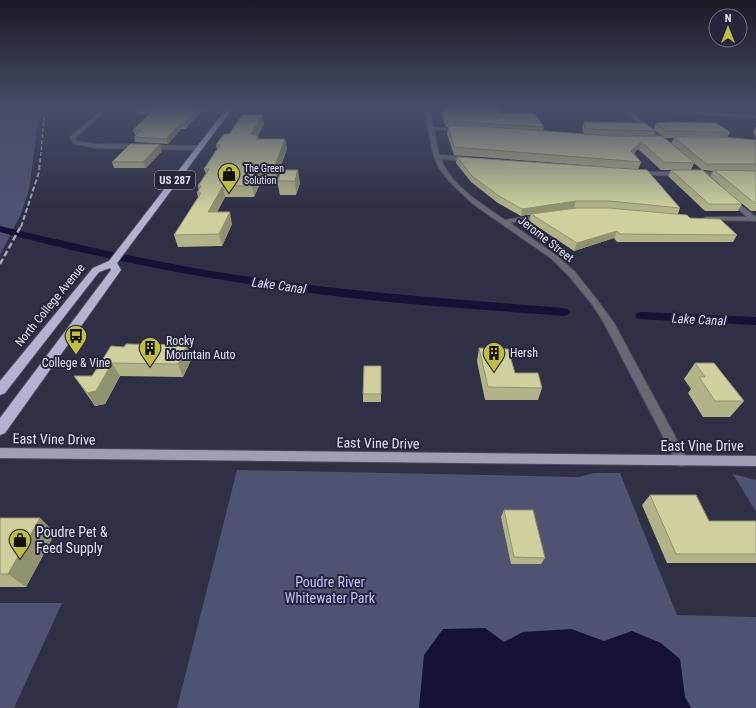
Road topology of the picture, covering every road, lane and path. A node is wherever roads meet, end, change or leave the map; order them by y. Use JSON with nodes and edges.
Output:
{"nodes":[{"id":1,"x":75,"y":142,"type":"edge"},
{"id":2,"x":204,"y":142,"type":"edge"},
{"id":3,"x":435,"y":142,"type":"edge"},
{"id":4,"x":663,"y":142,"type":"edge"},
{"id":5,"x":199,"y":148,"type":"junction"},
{"id":6,"x":670,"y":148,"type":"edge"},
{"id":7,"x":438,"y":157,"type":"junction"},
{"id":8,"x":475,"y":159,"type":"edge"},
{"id":9,"x":691,"y":165,"type":"edge"},
{"id":10,"x":633,"y":173,"type":"edge"},
{"id":11,"x":700,"y":174,"type":"junction"},
{"id":12,"x":732,"y":174,"type":"edge"},
{"id":13,"x":710,"y":182,"type":"edge"},
{"id":14,"x":722,"y":192,"type":"edge"},
{"id":15,"x":552,"y":213,"type":"edge"},
{"id":16,"x":698,"y":219,"type":"edge"},
{"id":17,"x":755,"y":219,"type":"edge"},
{"id":18,"x":506,"y":222,"type":"junction"},
{"id":19,"x":112,"y":263,"type":"junction"},
{"id":20,"x":0,"y":390,"type":"edge"},
{"id":21,"x":0,"y":429,"type":"edge"},
{"id":22,"x":0,"y":453,"type":"edge"},
{"id":23,"x":682,"y":461,"type":"junction"},
{"id":24,"x":756,"y":461,"type":"edge"}],
"edges":[{"from":1,"to":5,"type":"street"},
{"from":2,"to":5,"type":"highway","name":"North College Avenue","number":"US 287"},
{"from":3,"to":7,"type":"street","name":"Jerome Street"},
{"from":4,"to":6,"type":"street"},
{"from":5,"to":19,"type":"highway","name":"North College Avenue","number":"US 287"},
{"from":7,"to":8,"type":"street"},
{"from":7,"to":18,"type":"street","name":"Jerome Street"},
{"from":9,"to":11,"type":"street"},
{"from":10,"to":11,"type":"street"},
{"from":11,"to":12,"type":"street"},
{"from":11,"to":13,"type":"street"},
{"from":14,"to":17,"type":"street"},
{"from":15,"to":18,"type":"street"},
{"from":16,"to":17,"type":"street"},
{"from":18,"to":23,"type":"street","name":"Jerome Street"},
{"from":19,"to":20,"type":"highway","name":"North College Avenue","number":"US 287"},
{"from":19,"to":21,"type":"highway","name":"North College Avenue","number":"US 287"},
{"from":22,"to":23,"type":"main road","name":"East Vine Drive"},
{"from":23,"to":24,"type":"main road","name":"East Vine Drive"}]}
